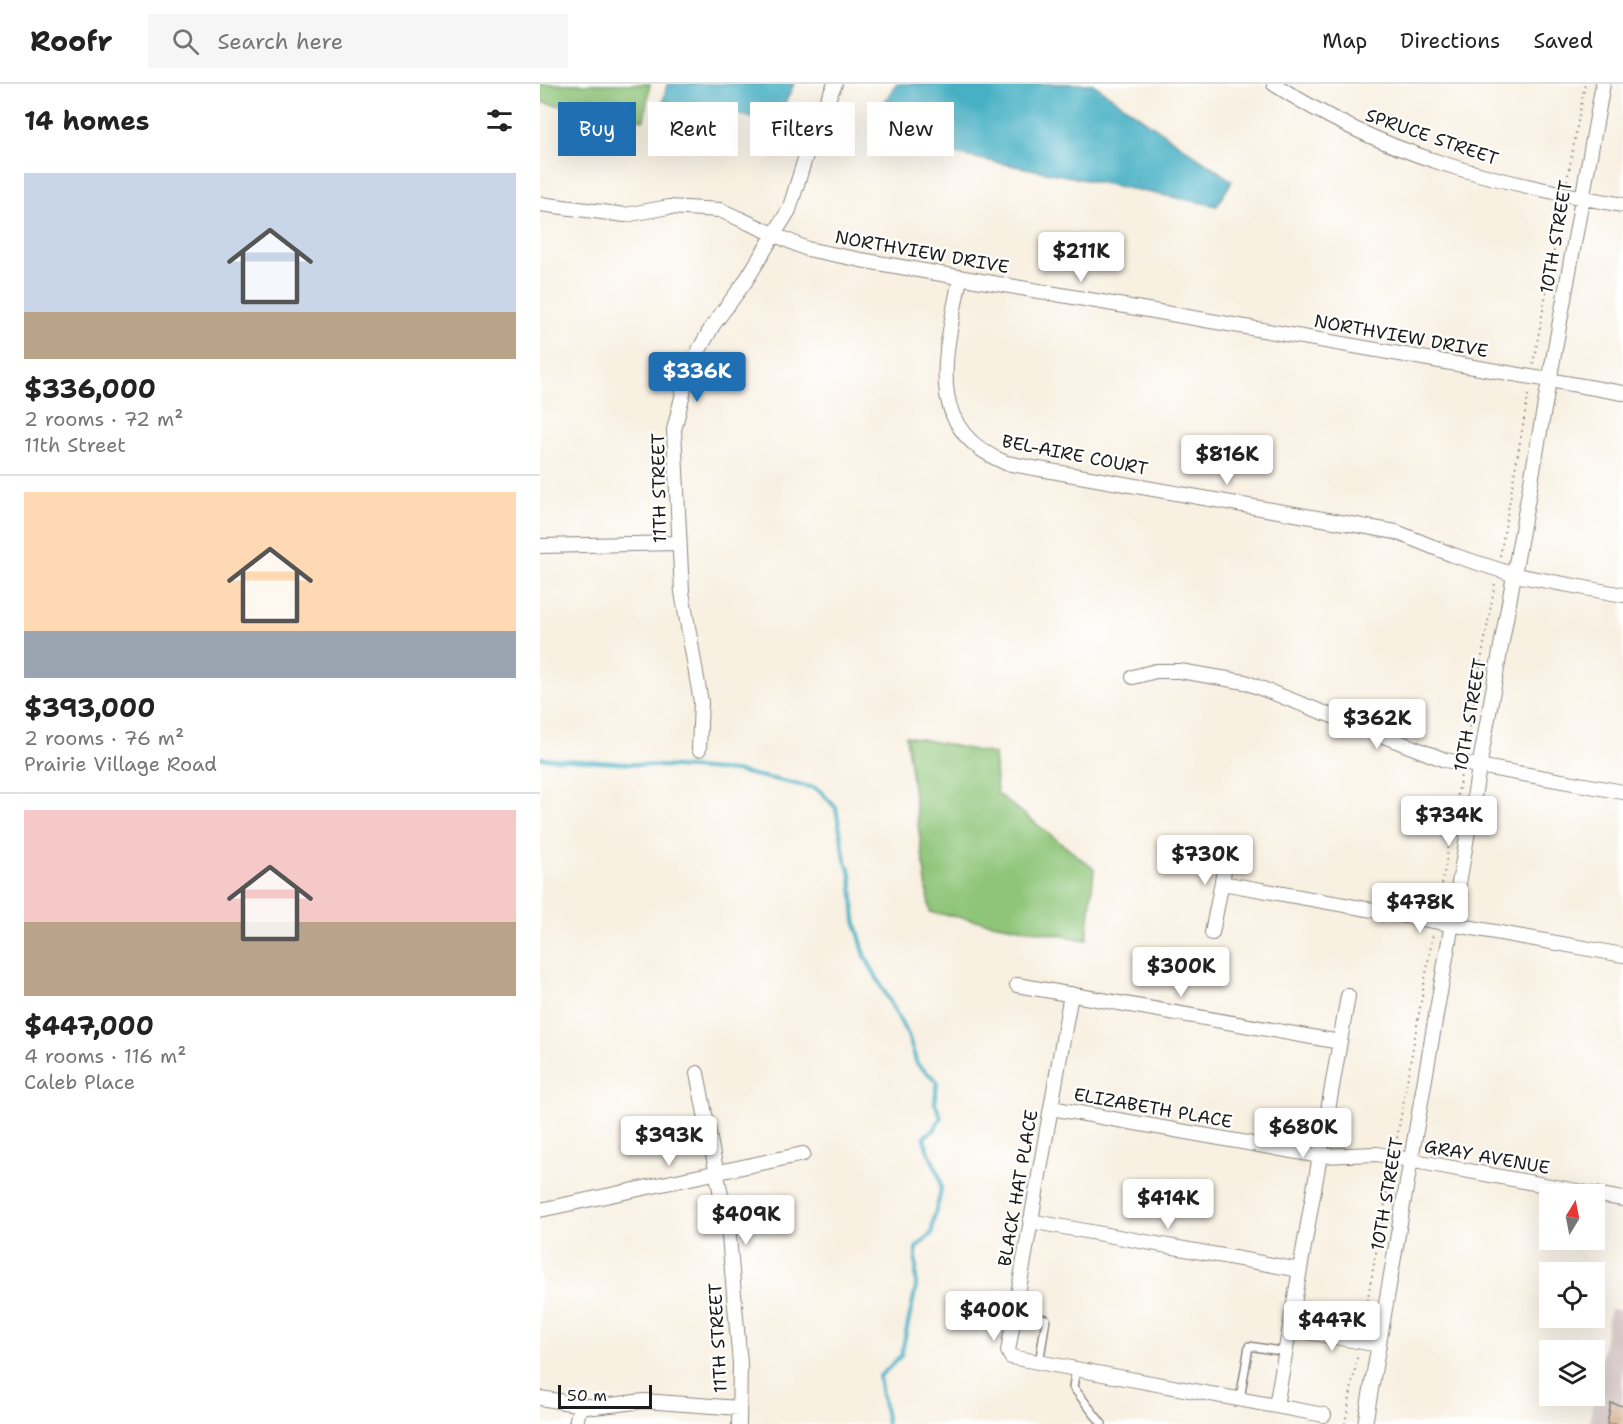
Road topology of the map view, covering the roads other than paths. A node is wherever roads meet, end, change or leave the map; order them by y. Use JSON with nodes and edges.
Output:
{"nodes":[{"id":1,"x":835,"y":84,"type":"edge"},
{"id":2,"x":1274,"y":84,"type":"edge"},
{"id":3,"x":1603,"y":84,"type":"edge"},
{"id":4,"x":1581,"y":198,"type":"junction"},
{"id":5,"x":540,"y":204,"type":"edge"},
{"id":6,"x":1623,"y":205,"type":"edge"},
{"id":7,"x":775,"y":232,"type":"junction"},
{"id":8,"x":960,"y":278,"type":"junction"},
{"id":9,"x":1548,"y":380,"type":"junction"},
{"id":10,"x":1623,"y":393,"type":"edge"},
{"id":11,"x":678,"y":543,"type":"junction"},
{"id":12,"x":540,"y":546,"type":"edge"},
{"id":13,"x":1515,"y":575,"type":"junction"},
{"id":14,"x":1623,"y":595,"type":"edge"},
{"id":15,"x":1133,"y":677,"type":"dead end"},
{"id":16,"x":699,"y":749,"type":"dead end"},
{"id":17,"x":1479,"y":768,"type":"junction"},
{"id":18,"x":1623,"y":792,"type":"edge"},
{"id":19,"x":1229,"y":845,"type":"dead end"},
{"id":20,"x":1222,"y":883,"type":"junction"},
{"id":21,"x":1452,"y":924,"type":"junction"},
{"id":22,"x":1212,"y":933,"type":"dead end"},
{"id":23,"x":1623,"y":955,"type":"edge"},
{"id":24,"x":1017,"y":985,"type":"dead end"},
{"id":25,"x":1071,"y":994,"type":"junction"},
{"id":26,"x":1348,"y":996,"type":"dead end"},
{"id":27,"x":1340,"y":1042,"type":"junction"},
{"id":28,"x":697,"y":1073,"type":"dead end"},
{"id":29,"x":1051,"y":1108,"type":"junction"},
{"id":30,"x":803,"y":1154,"type":"dead end"},
{"id":31,"x":1320,"y":1156,"type":"junction"},
{"id":32,"x":1393,"y":1157,"type":"joint"},
{"id":33,"x":1411,"y":1161,"type":"junction"},
{"id":34,"x":716,"y":1173,"type":"junction"},
{"id":35,"x":1539,"y":1184,"type":"edge"},
{"id":36,"x":1605,"y":1196,"type":"edge"},
{"id":37,"x":1623,"y":1199,"type":"edge"},
{"id":38,"x":540,"y":1210,"type":"edge"},
{"id":39,"x":1030,"y":1221,"type":"junction"},
{"id":40,"x":1300,"y":1270,"type":"junction"},
{"id":41,"x":1015,"y":1314,"type":"junction"},
{"id":42,"x":1290,"y":1329,"type":"junction"},
{"id":43,"x":1379,"y":1345,"type":"junction"},
{"id":44,"x":1286,"y":1352,"type":"junction"},
{"id":45,"x":1039,"y":1364,"type":"junction"},
{"id":46,"x":1076,"y":1369,"type":"junction"},
{"id":47,"x":540,"y":1398,"type":"edge"},
{"id":48,"x":1240,"y":1400,"type":"junction"},
{"id":49,"x":580,"y":1405,"type":"junction"},
{"id":50,"x":1276,"y":1406,"type":"junction"},
{"id":51,"x":739,"y":1408,"type":"junction"},
{"id":52,"x":1324,"y":1415,"type":"dead end"},
{"id":53,"x":576,"y":1424,"type":"edge"},
{"id":54,"x":739,"y":1424,"type":"edge"},
{"id":55,"x":1102,"y":1424,"type":"edge"},
{"id":56,"x":1365,"y":1424,"type":"edge"}],
"edges":[{"from":1,"to":7,"type":"street","name":"11TH STREET"},
{"from":2,"to":4,"type":"street","name":"SPRUCE STREET"},
{"from":3,"to":4,"type":"street","name":"10TH STREET"},
{"from":4,"to":6,"type":"street","name":"SPRUCE STREET"},
{"from":4,"to":9,"type":"street","name":"10TH STREET"},
{"from":5,"to":7,"type":"street","name":"NORTHVIEW DRIVE"},
{"from":7,"to":8,"type":"street","name":"NORTHVIEW DRIVE"},
{"from":7,"to":11,"type":"street","name":"11TH STREET"},
{"from":8,"to":9,"type":"street","name":"NORTHVIEW DRIVE"},
{"from":8,"to":13,"type":"street","name":"BEL-AIRE COURT"},
{"from":9,"to":10,"type":"street","name":"NORTHVIEW DRIVE"},
{"from":9,"to":13,"type":"street","name":"10TH STREET"},
{"from":11,"to":12,"type":"street"},
{"from":11,"to":16,"type":"street","name":"11TH STREET"},
{"from":13,"to":14,"type":"street","name":"BEL-AIRE COURT"},
{"from":13,"to":17,"type":"street","name":"10TH STREET"},
{"from":15,"to":17,"type":"street"},
{"from":17,"to":18,"type":"street"},
{"from":17,"to":21,"type":"street","name":"10TH STREET"},
{"from":19,"to":20,"type":"street"},
{"from":20,"to":21,"type":"street"},
{"from":20,"to":22,"type":"street"},
{"from":21,"to":23,"type":"street"},
{"from":21,"to":33,"type":"street","name":"10TH STREET"},
{"from":24,"to":25,"type":"street"},
{"from":25,"to":27,"type":"street"},
{"from":25,"to":29,"type":"street","name":"BLACK HAT PLACE"},
{"from":26,"to":27,"type":"street"},
{"from":27,"to":31,"type":"street"},
{"from":28,"to":34,"type":"street","name":"11TH STREET"},
{"from":29,"to":31,"type":"street","name":"ELIZABETH PLACE"},
{"from":29,"to":39,"type":"street","name":"BLACK HAT PLACE"},
{"from":30,"to":34,"type":"street"},
{"from":31,"to":32,"type":"street","name":"ELIZABETH PLACE"},
{"from":31,"to":40,"type":"street"},
{"from":32,"to":33,"type":"street","name":"GRAY AVENUE"},
{"from":33,"to":35,"type":"street","name":"GRAY AVENUE"},
{"from":33,"to":43,"type":"street","name":"10TH STREET"},
{"from":34,"to":38,"type":"street"},
{"from":34,"to":51,"type":"street","name":"11TH STREET"},
{"from":36,"to":37,"type":"street","name":"GRAY AVENUE"},
{"from":39,"to":40,"type":"street"},
{"from":39,"to":41,"type":"street","name":"BLACK HAT PLACE"},
{"from":40,"to":42,"type":"street"},
{"from":41,"to":45,"type":"street","name":"BLACK HAT PLACE"},
{"from":41,"to":45,"type":"lane"},
{"from":42,"to":43,"type":"street"},
{"from":42,"to":44,"type":"street"},
{"from":43,"to":56,"type":"street","name":"10TH STREET"},
{"from":44,"to":48,"type":"lane"},
{"from":44,"to":50,"type":"street"},
{"from":45,"to":46,"type":"street","name":"BLACK HAT PLACE"},
{"from":46,"to":48,"type":"street","name":"BLACK HAT PLACE"},
{"from":46,"to":55,"type":"lane"},
{"from":47,"to":49,"type":"street"},
{"from":48,"to":50,"type":"street","name":"BLACK HAT PLACE"},
{"from":49,"to":51,"type":"street"},
{"from":49,"to":53,"type":"street"},
{"from":50,"to":52,"type":"street","name":"BLACK HAT PLACE"},
{"from":51,"to":54,"type":"street","name":"11TH STREET"}]}
